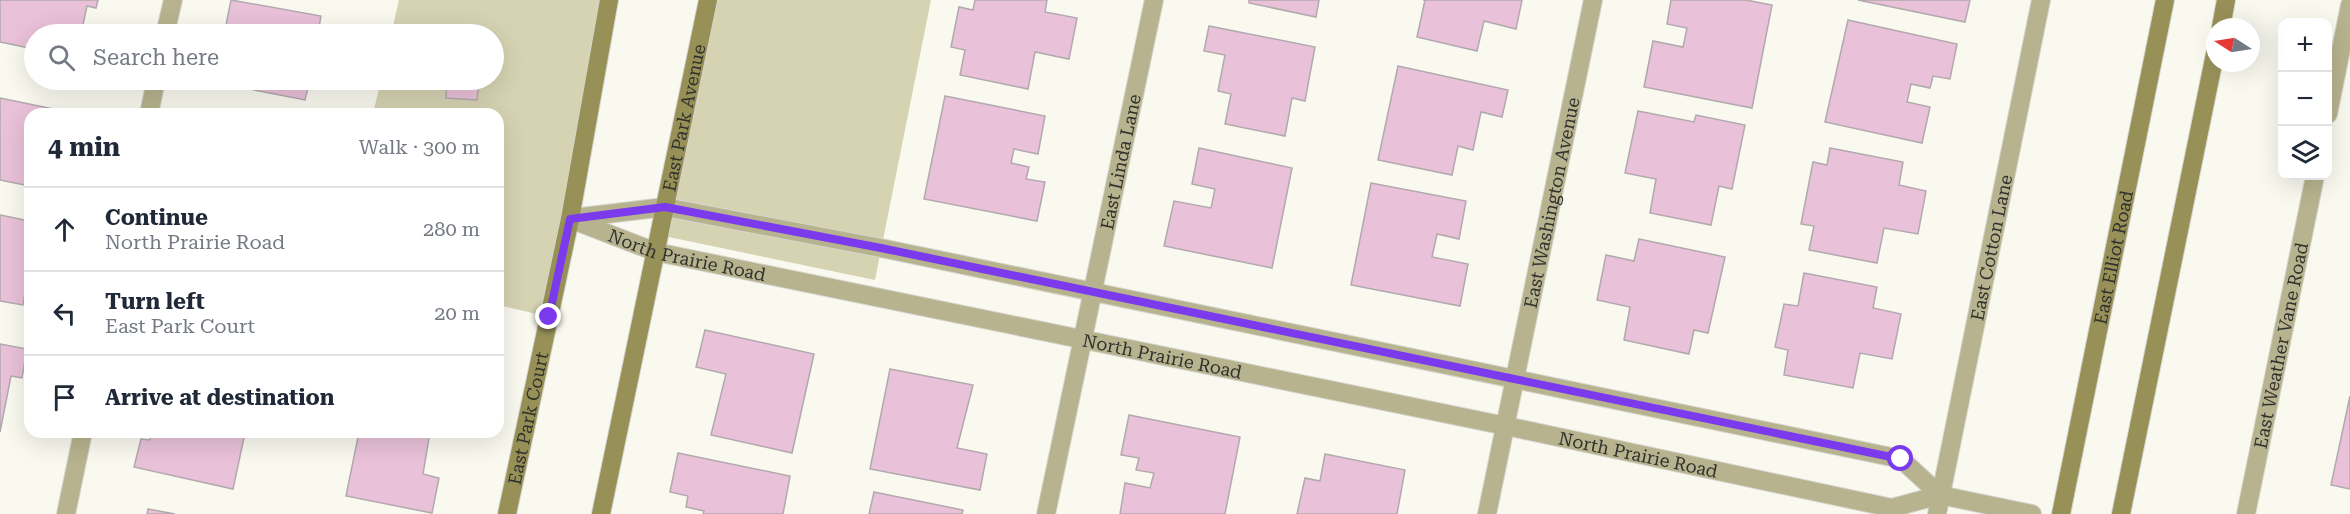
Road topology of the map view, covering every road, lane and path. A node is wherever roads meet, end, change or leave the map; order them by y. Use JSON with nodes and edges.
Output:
{"nodes":[{"id":1,"x":173,"y":0,"type":"edge"},
{"id":2,"x":609,"y":0,"type":"edge"},
{"id":3,"x":1154,"y":0,"type":"edge"},
{"id":4,"x":1593,"y":0,"type":"edge"},
{"id":5,"x":2041,"y":0,"type":"edge"},
{"id":6,"x":2165,"y":0,"type":"edge"},
{"id":7,"x":2226,"y":0,"type":"edge"},
{"id":8,"x":703,"y":1,"type":"edge"},
{"id":9,"x":2350,"y":5,"type":"edge"},
{"id":10,"x":2223,"y":18,"type":"edge"},
{"id":11,"x":167,"y":24,"type":"edge"},
{"id":12,"x":2211,"y":72,"type":"edge"},
{"id":13,"x":154,"y":90,"type":"edge"},
{"id":14,"x":2332,"y":94,"type":"edge"},
{"id":15,"x":150,"y":108,"type":"edge"},
{"id":16,"x":2314,"y":180,"type":"edge"},
{"id":17,"x":665,"y":207,"type":"junction"},
{"id":18,"x":570,"y":219,"type":"junction"},
{"id":19,"x":657,"y":244,"type":"junction"},
{"id":20,"x":1093,"y":292,"type":"junction"},
{"id":21,"x":1085,"y":332,"type":"junction"},
{"id":22,"x":1516,"y":379,"type":"junction"},
{"id":23,"x":1506,"y":426,"type":"junction"},
{"id":24,"x":82,"y":438,"type":"edge"},
{"id":25,"x":1940,"y":495,"type":"junction"},
{"id":26,"x":66,"y":514,"type":"edge"},
{"id":27,"x":507,"y":514,"type":"edge"},
{"id":28,"x":601,"y":514,"type":"edge"},
{"id":29,"x":1046,"y":514,"type":"edge"},
{"id":30,"x":1487,"y":514,"type":"edge"},
{"id":31,"x":1937,"y":514,"type":"edge"},
{"id":32,"x":2032,"y":514,"type":"edge"},
{"id":33,"x":2061,"y":514,"type":"edge"},
{"id":34,"x":2121,"y":514,"type":"edge"},
{"id":35,"x":2246,"y":514,"type":"edge"}],
"edges":[{"from":1,"to":11,"type":"street"},
{"from":2,"to":18,"type":"street"},
{"from":3,"to":20,"type":"street","name":"East Linda Lane"},
{"from":4,"to":22,"type":"street","name":"East Washington Avenue"},
{"from":5,"to":25,"type":"street","name":"East Cotton Lane"},
{"from":6,"to":33,"type":"street","name":"East Elliot Road"},
{"from":7,"to":10,"type":"street"},
{"from":8,"to":17,"type":"street","name":"East Park Avenue"},
{"from":9,"to":14,"type":"street"},
{"from":12,"to":34,"type":"street"},
{"from":13,"to":15,"type":"street"},
{"from":16,"to":35,"type":"street","name":"East Weather Vane Road"},
{"from":17,"to":18,"type":"street","name":"North Prairie Road"},
{"from":17,"to":19,"type":"street","name":"East Park Avenue"},
{"from":17,"to":20,"type":"street","name":"North Prairie Road"},
{"from":18,"to":19,"type":"street","name":"North Prairie Road"},
{"from":18,"to":27,"type":"street","name":"East Park Court"},
{"from":19,"to":21,"type":"street","name":"North Prairie Road"},
{"from":19,"to":28,"type":"street"},
{"from":20,"to":21,"type":"street","name":"East Linda Lane"},
{"from":20,"to":22,"type":"street","name":"North Prairie Road"},
{"from":21,"to":23,"type":"street","name":"North Prairie Road"},
{"from":21,"to":29,"type":"street","name":"East Linda Lane"},
{"from":22,"to":23,"type":"street","name":"East Washington Avenue"},
{"from":22,"to":25,"type":"street","name":"North Prairie Road"},
{"from":23,"to":25,"type":"street","name":"North Prairie Road"},
{"from":23,"to":30,"type":"street","name":"East Washington Avenue"},
{"from":24,"to":26,"type":"street"},
{"from":25,"to":31,"type":"street","name":"East Cotton Lane"},
{"from":25,"to":32,"type":"street","name":"North Prairie Road"}]}
